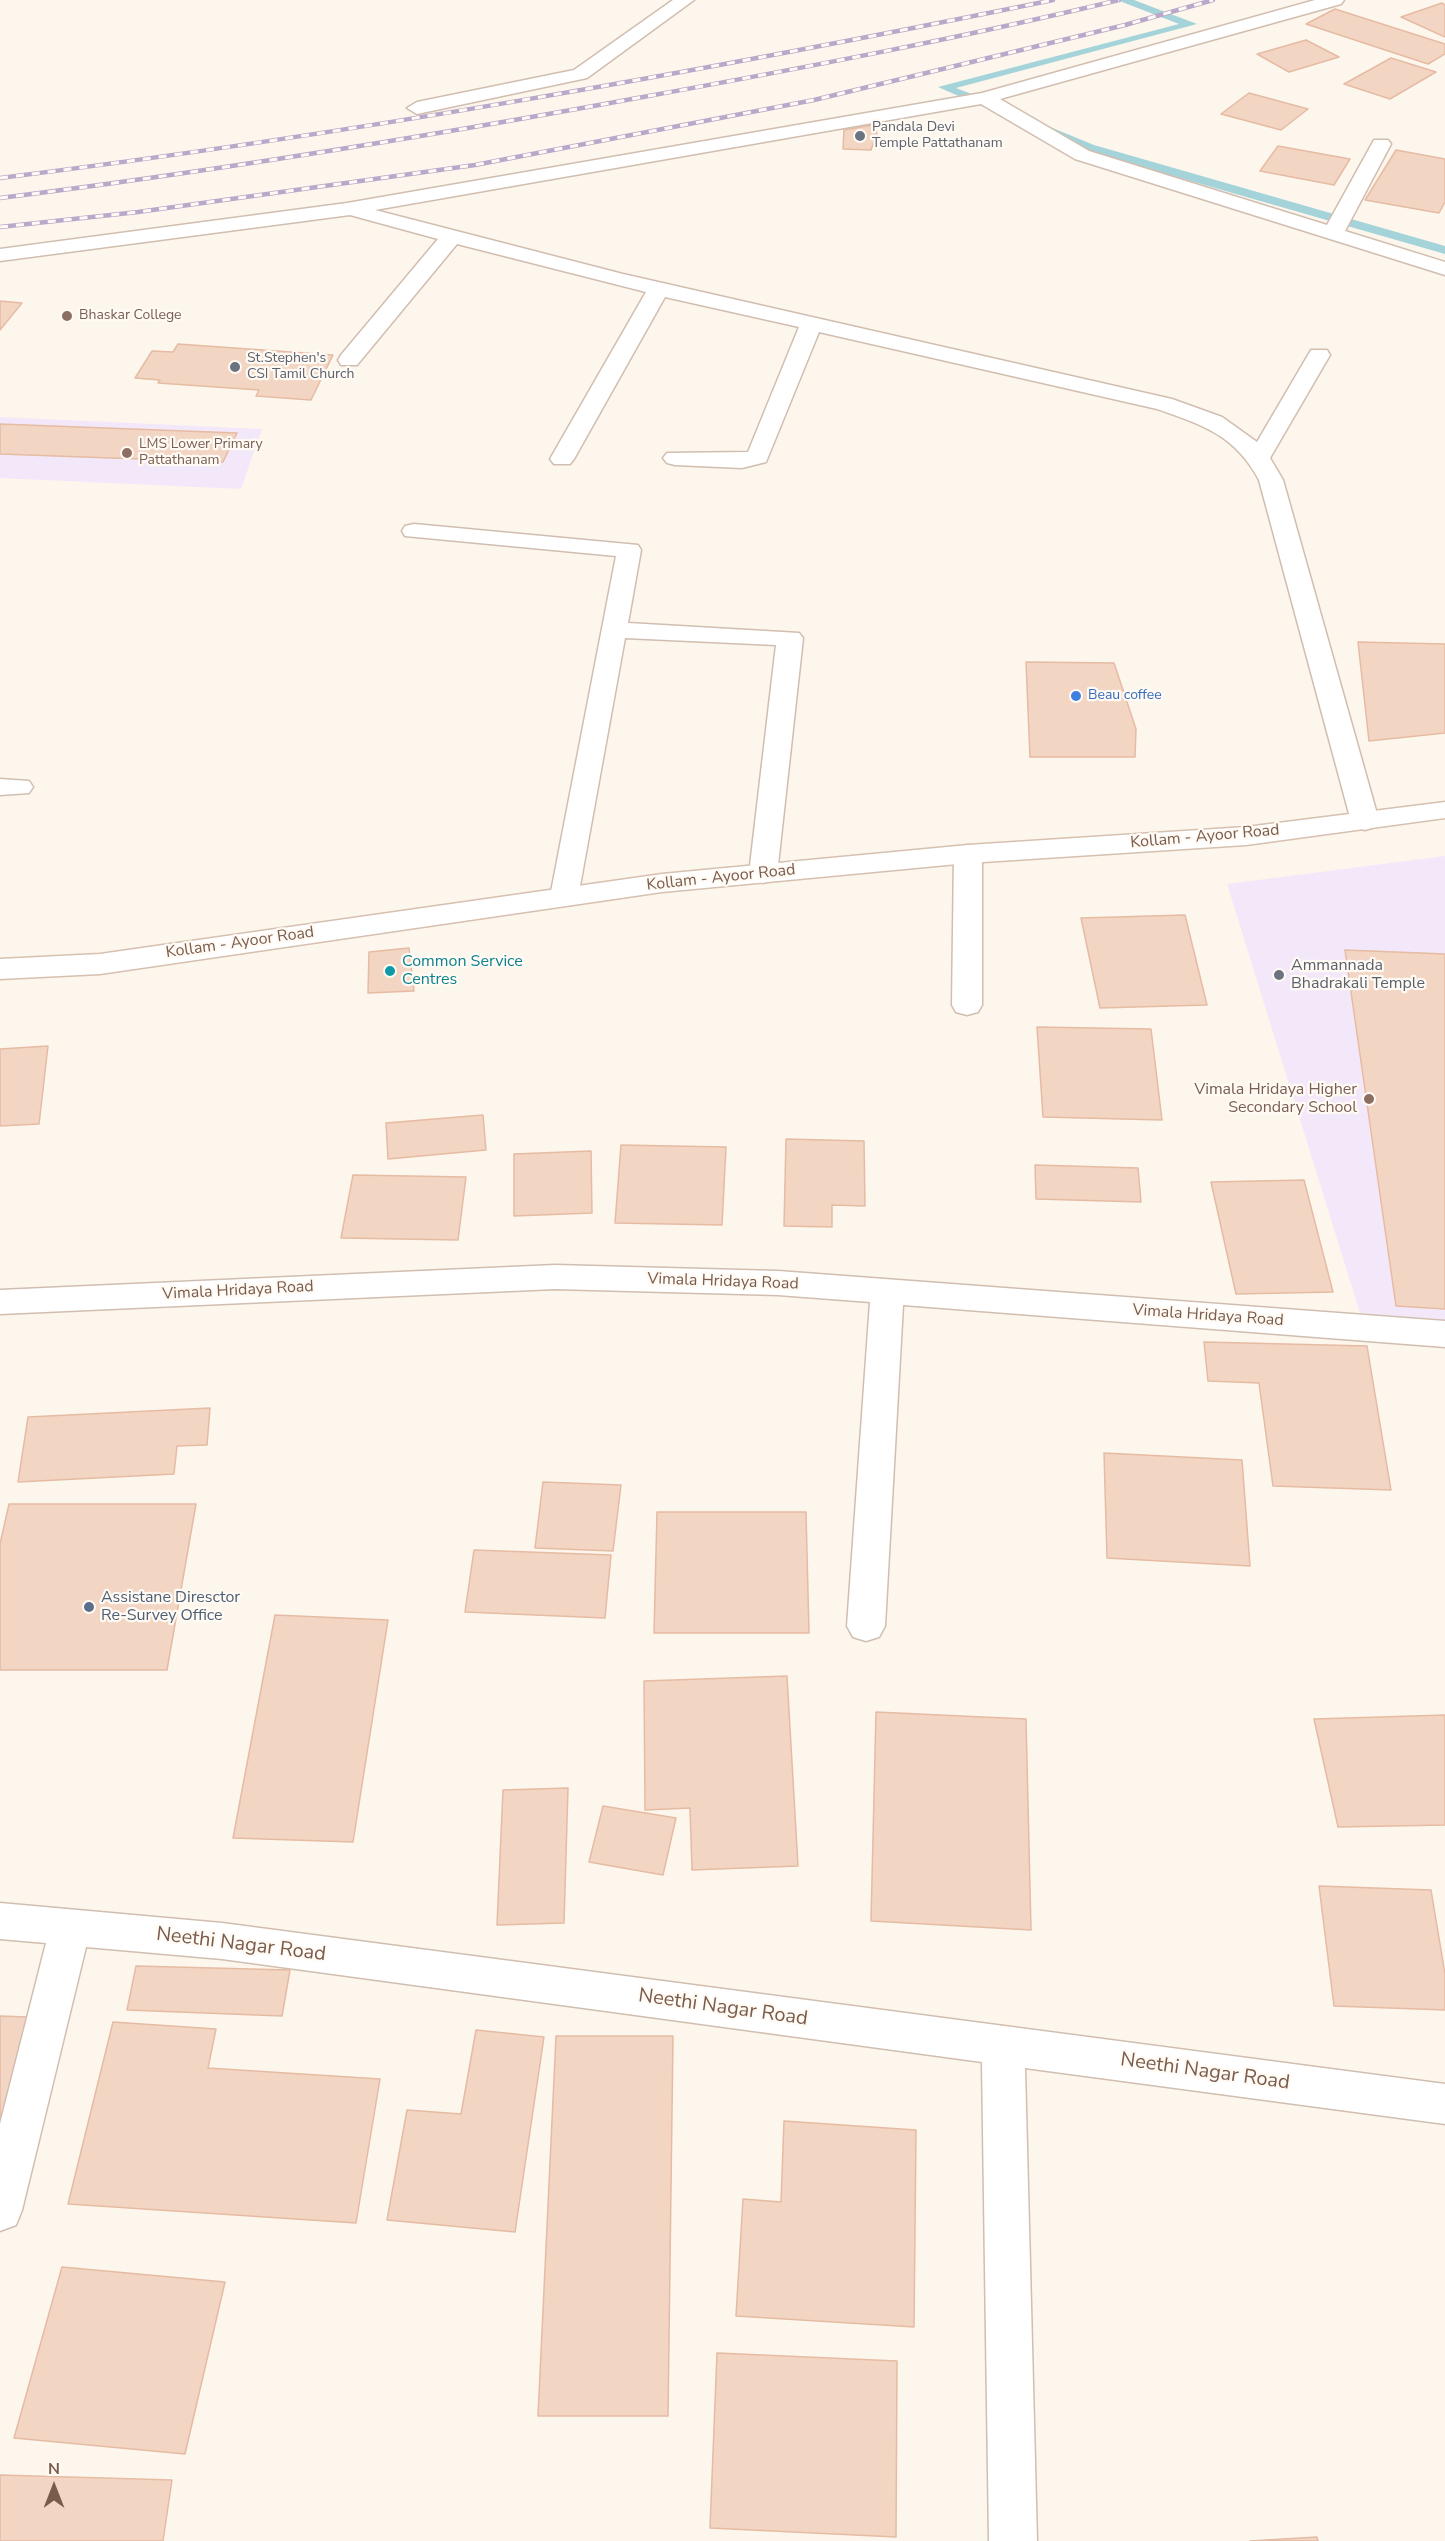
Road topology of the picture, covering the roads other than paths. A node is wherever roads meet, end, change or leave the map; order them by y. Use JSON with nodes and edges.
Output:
{"nodes":[{"id":1,"x":685,"y":0,"type":"edge"},
{"id":2,"x":1335,"y":0,"type":"edge"},
{"id":3,"x":984,"y":98,"type":"junction"},
{"id":4,"x":417,"y":108,"type":"dead end"},
{"id":5,"x":1381,"y":144,"type":"dead end"},
{"id":6,"x":347,"y":209,"type":"junction"},
{"id":7,"x":1332,"y":235,"type":"junction"},
{"id":8,"x":453,"y":236,"type":"junction"},
{"id":9,"x":0,"y":255,"type":"edge"},
{"id":10,"x":1445,"y":269,"type":"edge"},
{"id":11,"x":659,"y":289,"type":"junction"},
{"id":12,"x":812,"y":323,"type":"junction"},
{"id":13,"x":1319,"y":355,"type":"dead end"},
{"id":14,"x":349,"y":360,"type":"dead end"},
{"id":15,"x":1260,"y":456,"type":"junction"},
{"id":16,"x":675,"y":458,"type":"dead end"},
{"id":17,"x":562,"y":459,"type":"dead end"},
{"id":18,"x":414,"y":531,"type":"dead end"},
{"id":19,"x":612,"y":630,"type":"junction"},
{"id":20,"x":1445,"y":810,"type":"edge"},
{"id":21,"x":1365,"y":821,"type":"junction"},
{"id":22,"x":968,"y":854,"type":"junction"},
{"id":23,"x":763,"y":874,"type":"junction"},
{"id":24,"x":564,"y":897,"type":"junction"},
{"id":25,"x":100,"y":964,"type":"junction"},
{"id":26,"x":0,"y":969,"type":"edge"},
{"id":27,"x":0,"y":979,"type":"edge"},
{"id":28,"x":967,"y":1005,"type":"dead end"},
{"id":29,"x":887,"y":1291,"type":"junction"},
{"id":30,"x":0,"y":1302,"type":"edge"},
{"id":31,"x":1445,"y":1334,"type":"edge"},
{"id":32,"x":866,"y":1626,"type":"dead end"},
{"id":33,"x":0,"y":1922,"type":"edge"},
{"id":34,"x":71,"y":1927,"type":"junction"},
{"id":35,"x":1003,"y":2045,"type":"junction"},
{"id":36,"x":1445,"y":2104,"type":"edge"},
{"id":37,"x":0,"y":2210,"type":"edge"},
{"id":38,"x":1013,"y":2541,"type":"edge"}],
"edges":[{"from":1,"to":4,"type":"street"},
{"from":2,"to":3,"type":"street"},
{"from":3,"to":6,"type":"street"},
{"from":3,"to":7,"type":"street"},
{"from":5,"to":7,"type":"street"},
{"from":6,"to":8,"type":"street"},
{"from":6,"to":9,"type":"street"},
{"from":7,"to":10,"type":"street"},
{"from":8,"to":11,"type":"street"},
{"from":8,"to":14,"type":"street"},
{"from":11,"to":12,"type":"street"},
{"from":11,"to":17,"type":"street"},
{"from":12,"to":15,"type":"street"},
{"from":12,"to":16,"type":"street"},
{"from":13,"to":15,"type":"street"},
{"from":15,"to":21,"type":"street"},
{"from":18,"to":19,"type":"street"},
{"from":19,"to":23,"type":"street"},
{"from":19,"to":24,"type":"street"},
{"from":20,"to":21,"type":"street","name":"Kollam - Ayoor Road"},
{"from":21,"to":22,"type":"street","name":"Kollam - Ayoor Road"},
{"from":22,"to":23,"type":"street","name":"Kollam - Ayoor Road"},
{"from":22,"to":28,"type":"street"},
{"from":23,"to":24,"type":"street","name":"Kollam - Ayoor Road"},
{"from":24,"to":25,"type":"street","name":"Kollam - Ayoor Road"},
{"from":25,"to":26,"type":"street","name":"Kollam - Ayoor Road"},
{"from":25,"to":27,"type":"street"},
{"from":29,"to":30,"type":"street","name":"Vimala Hridaya Road"},
{"from":29,"to":31,"type":"street","name":"Vimala Hridaya Road"},
{"from":29,"to":32,"type":"street"},
{"from":33,"to":34,"type":"street","name":"Neethi Nagar Road"},
{"from":34,"to":35,"type":"street","name":"Neethi Nagar Road"},
{"from":34,"to":37,"type":"street"},
{"from":35,"to":36,"type":"street","name":"Neethi Nagar Road"},
{"from":35,"to":38,"type":"street"}]}
